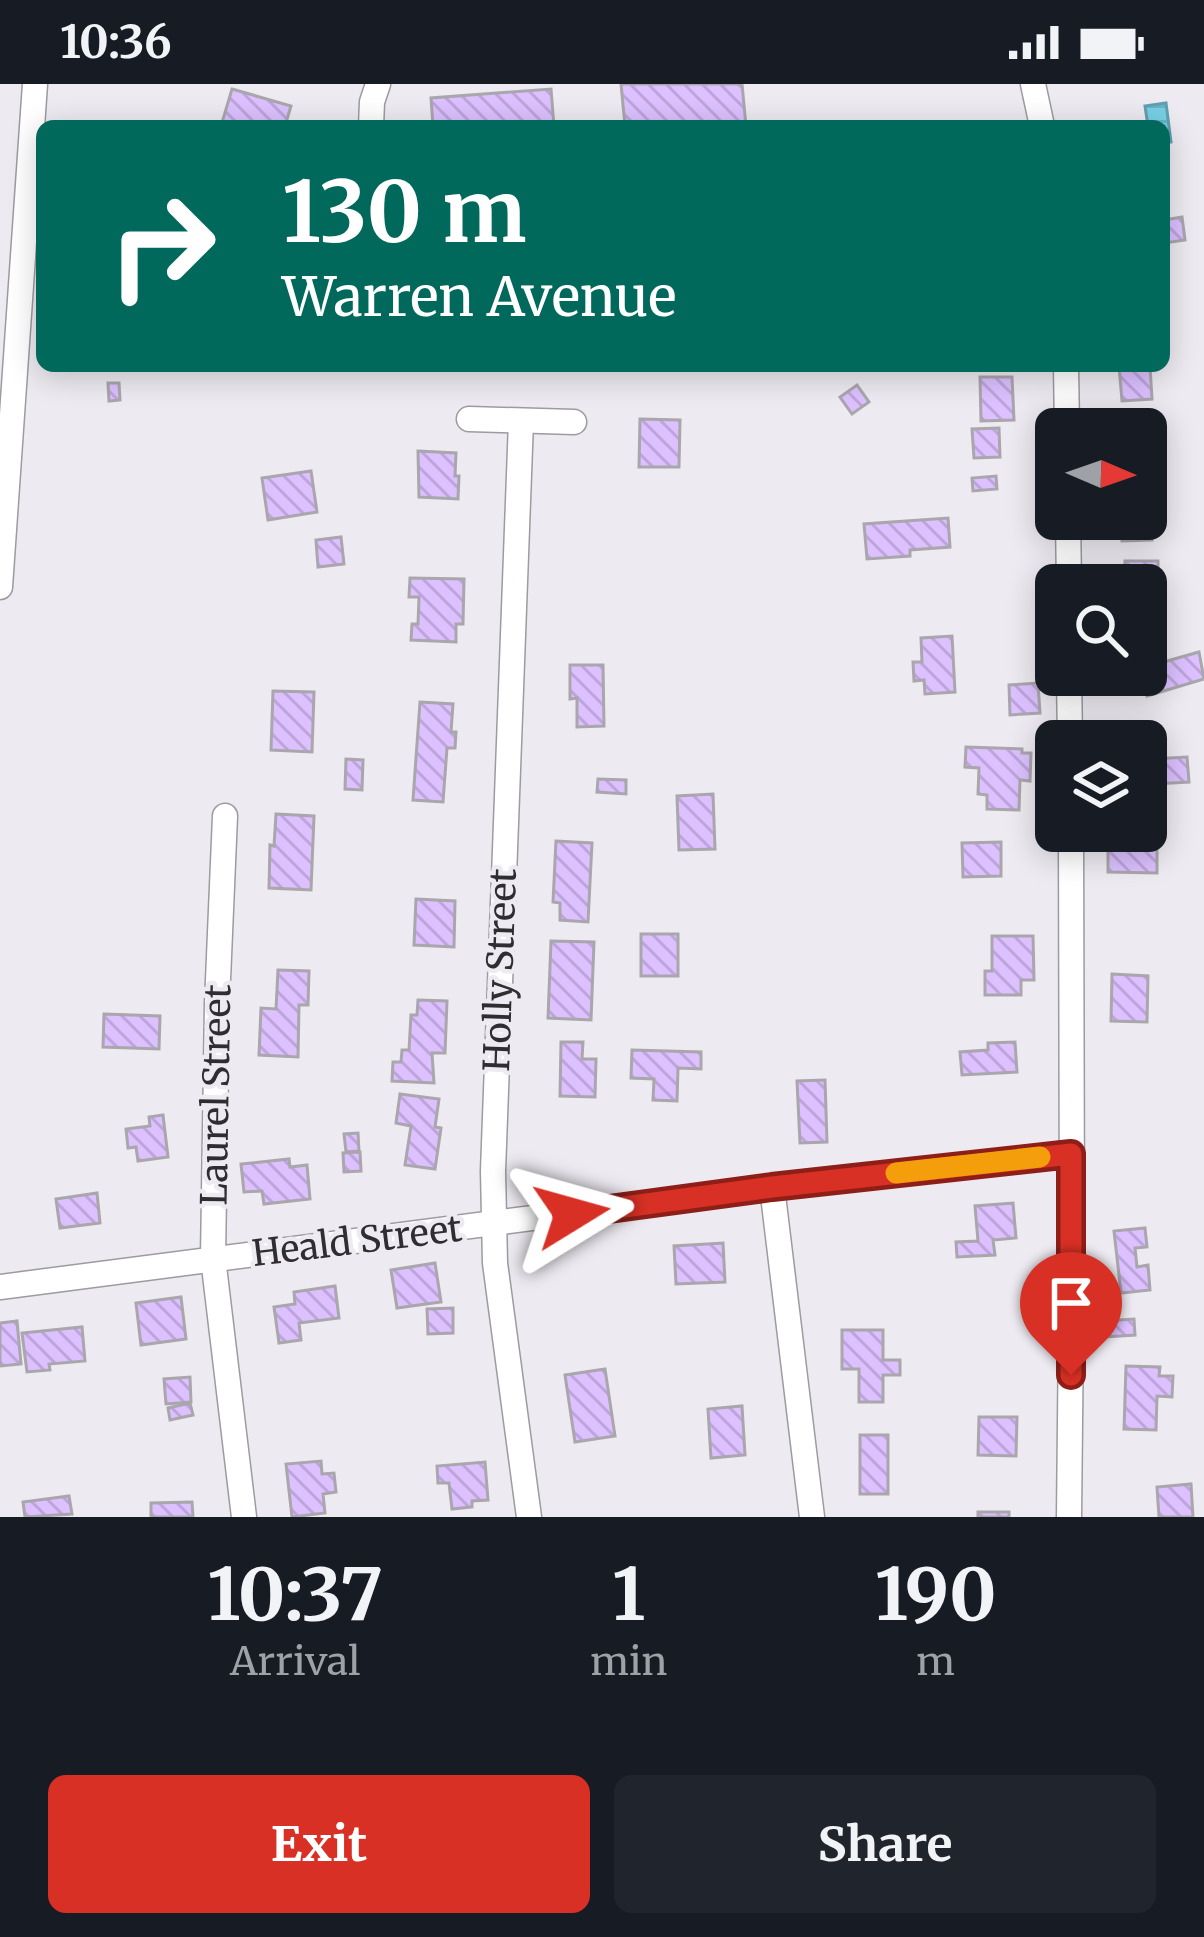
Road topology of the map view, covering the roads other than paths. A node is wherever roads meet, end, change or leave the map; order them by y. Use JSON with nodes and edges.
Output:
{"nodes":[{"id":1,"x":35,"y":84,"type":"edge"},
{"id":2,"x":378,"y":84,"type":"edge"},
{"id":3,"x":1033,"y":84,"type":"edge"},
{"id":4,"x":371,"y":120,"type":"edge"},
{"id":5,"x":1041,"y":120,"type":"edge"},
{"id":6,"x":35,"y":215,"type":"edge"},
{"id":7,"x":1066,"y":372,"type":"edge"},
{"id":8,"x":1067,"y":408,"type":"edge"},
{"id":9,"x":469,"y":419,"type":"dead end"},
{"id":10,"x":520,"y":421,"type":"junction"},
{"id":11,"x":574,"y":422,"type":"dead end"},
{"id":12,"x":0,"y":587,"type":"edge"},
{"id":13,"x":225,"y":816,"type":"dead end"},
{"id":14,"x":1071,"y":852,"type":"edge"},
{"id":15,"x":1071,"y":1154,"type":"junction"},
{"id":16,"x":772,"y":1187,"type":"junction"},
{"id":17,"x":494,"y":1224,"type":"junction"},
{"id":18,"x":213,"y":1258,"type":"junction"},
{"id":19,"x":0,"y":1287,"type":"edge"},
{"id":20,"x":244,"y":1517,"type":"edge"},
{"id":21,"x":529,"y":1517,"type":"edge"},
{"id":22,"x":812,"y":1517,"type":"edge"},
{"id":23,"x":1069,"y":1517,"type":"edge"}],
"edges":[{"from":1,"to":6,"type":"street"},
{"from":2,"to":4,"type":"street"},
{"from":3,"to":5,"type":"street"},
{"from":6,"to":12,"type":"street"},
{"from":7,"to":8,"type":"street"},
{"from":9,"to":10,"type":"street"},
{"from":10,"to":11,"type":"street"},
{"from":10,"to":17,"type":"street","name":"Holly Street"},
{"from":13,"to":18,"type":"street","name":"Laurel Street"},
{"from":14,"to":15,"type":"street"},
{"from":15,"to":16,"type":"street","name":"Heald Street"},
{"from":15,"to":23,"type":"street"},
{"from":16,"to":17,"type":"street","name":"Heald Street"},
{"from":16,"to":22,"type":"street"},
{"from":17,"to":18,"type":"street","name":"Heald Street"},
{"from":17,"to":21,"type":"street","name":"Holly Street"},
{"from":18,"to":19,"type":"street","name":"Heald Street"},
{"from":18,"to":20,"type":"street","name":"Laurel Street"}]}
